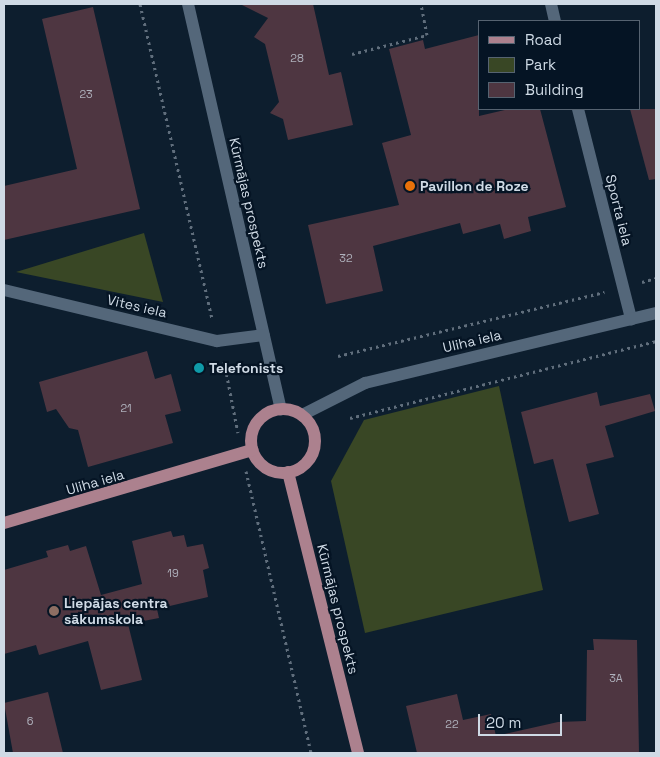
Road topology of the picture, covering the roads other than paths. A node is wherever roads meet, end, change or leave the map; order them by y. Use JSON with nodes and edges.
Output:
{"nodes":[{"id":1,"x":188,"y":4,"type":"edge"},
{"id":2,"x":551,"y":4,"type":"edge"},
{"id":3,"x":556,"y":20,"type":"edge"},
{"id":4,"x":578,"y":110,"type":"edge"},
{"id":5,"x":4,"y":290,"type":"edge"},
{"id":6,"x":656,"y":313,"type":"edge"},
{"id":7,"x":630,"y":319,"type":"junction"},
{"id":8,"x":264,"y":335,"type":"junction"},
{"id":9,"x":282,"y":409,"type":"junction"},
{"id":10,"x":302,"y":415,"type":"junction"},
{"id":11,"x":252,"y":450,"type":"junction"},
{"id":12,"x":288,"y":472,"type":"junction"},
{"id":13,"x":4,"y":523,"type":"edge"},
{"id":14,"x":358,"y":753,"type":"edge"}],
"edges":[{"from":1,"to":8,"type":"street","name":"Kūrmājas prospekts"},
{"from":2,"to":3,"type":"street"},
{"from":4,"to":7,"type":"street","name":"Sporta iela"},
{"from":5,"to":8,"type":"street","name":"Vites iela"},
{"from":6,"to":7,"type":"street","name":"Uliha iela"},
{"from":7,"to":10,"type":"street","name":"Uliha iela"},
{"from":8,"to":9,"type":"street","name":"Kūrmājas prospekts"},
{"from":9,"to":10,"type":"main road"},
{"from":9,"to":11,"type":"main road"},
{"from":10,"to":12,"type":"main road"},
{"from":11,"to":12,"type":"main road"},
{"from":11,"to":13,"type":"main road","name":"Uliha iela"},
{"from":12,"to":14,"type":"main road","name":"Kūrmājas prospekts"}]}
